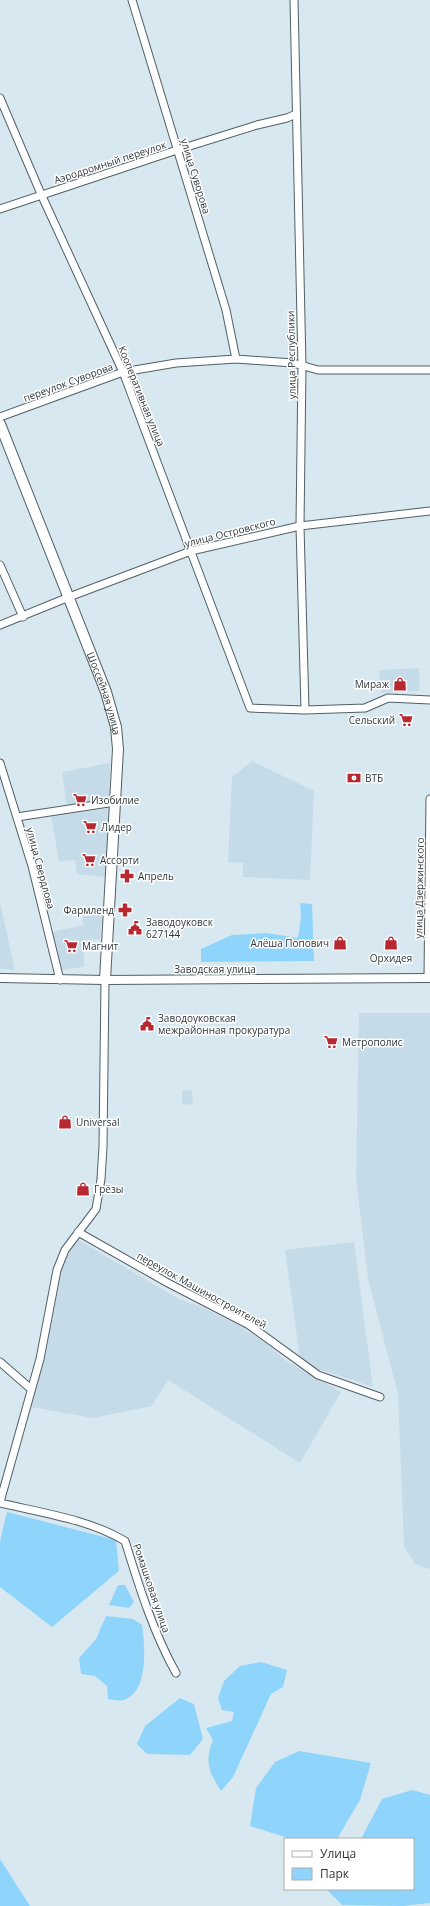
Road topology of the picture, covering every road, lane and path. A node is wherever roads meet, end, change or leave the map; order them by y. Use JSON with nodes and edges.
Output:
{"nodes":[{"id":1,"x":132,"y":0,"type":"edge"},
{"id":2,"x":294,"y":0,"type":"edge"},
{"id":3,"x":0,"y":98,"type":"edge"},
{"id":4,"x":296,"y":114,"type":"junction"},
{"id":5,"x":178,"y":150,"type":"junction"},
{"id":6,"x":41,"y":194,"type":"junction"},
{"id":7,"x":0,"y":209,"type":"edge"},
{"id":8,"x":236,"y":359,"type":"junction"},
{"id":9,"x":302,"y":366,"type":"junction"},
{"id":10,"x":430,"y":370,"type":"edge"},
{"id":11,"x":123,"y":372,"type":"junction"},
{"id":12,"x":0,"y":417,"type":"edge"},
{"id":13,"x":0,"y":424,"type":"edge"},
{"id":14,"x":430,"y":511,"type":"edge"},
{"id":15,"x":300,"y":526,"type":"junction"},
{"id":16,"x":191,"y":550,"type":"junction"},
{"id":17,"x":0,"y":565,"type":"edge"},
{"id":18,"x":69,"y":597,"type":"junction"},
{"id":19,"x":23,"y":617,"type":"junction"},
{"id":20,"x":0,"y":625,"type":"edge"},
{"id":21,"x":430,"y":700,"type":"edge"},
{"id":22,"x":305,"y":710,"type":"junction"},
{"id":23,"x":0,"y":763,"type":"edge"},
{"id":24,"x":430,"y":799,"type":"edge"},
{"id":25,"x":115,"y":802,"type":"junction"},
{"id":26,"x":17,"y":817,"type":"junction"},
{"id":27,"x":0,"y":978,"type":"edge"},
{"id":28,"x":429,"y":978,"type":"edge"},
{"id":29,"x":60,"y":980,"type":"junction"},
{"id":30,"x":105,"y":980,"type":"junction"},
{"id":31,"x":78,"y":1232,"type":"junction"},
{"id":32,"x":0,"y":1362,"type":"edge"},
{"id":33,"x":31,"y":1389,"type":"junction"},
{"id":34,"x":380,"y":1398,"type":"dead end"},
{"id":35,"x":0,"y":1503,"type":"edge"},
{"id":36,"x":176,"y":1673,"type":"dead end"}],
"edges":[{"from":1,"to":5,"type":"street","name":"улица Суворова"},
{"from":2,"to":4,"type":"street","name":"улица Республики"},
{"from":3,"to":6,"type":"street","name":"Кооперативная улица"},
{"from":4,"to":5,"type":"street","name":"Аэродромный переулок"},
{"from":4,"to":9,"type":"street","name":"улица Республики"},
{"from":5,"to":6,"type":"street","name":"Аэродромный переулок"},
{"from":5,"to":8,"type":"street","name":"улица Суворова"},
{"from":6,"to":7,"type":"street","name":"Аэродромный переулок"},
{"from":6,"to":11,"type":"street","name":"Кооперативная улица"},
{"from":8,"to":9,"type":"street","name":"переулок Суворова"},
{"from":8,"to":11,"type":"street","name":"переулок Суворова"},
{"from":9,"to":10,"type":"street","name":"переулок Суворова"},
{"from":9,"to":15,"type":"street","name":"улица Республики"},
{"from":11,"to":12,"type":"street","name":"переулок Суворова"},
{"from":11,"to":16,"type":"street","name":"Кооперативная улица"},
{"from":13,"to":18,"type":"main road","name":"Шоссейная улица"},
{"from":14,"to":15,"type":"street","name":"улица Островского"},
{"from":15,"to":16,"type":"street","name":"улица Островского"},
{"from":15,"to":22,"type":"street","name":"улица Республики"},
{"from":16,"to":18,"type":"street","name":"улица Островского"},
{"from":16,"to":22,"type":"street","name":"Кооперативная улица"},
{"from":17,"to":19,"type":"street"},
{"from":18,"to":19,"type":"street","name":"улица Островского"},
{"from":18,"to":25,"type":"main road","name":"Шоссейная улица"},
{"from":19,"to":20,"type":"street","name":"улица Островского"},
{"from":21,"to":22,"type":"street"},
{"from":23,"to":26,"type":"street","name":"улица Свердлова"},
{"from":24,"to":28,"type":"street","name":"улица Дзержинского"},
{"from":25,"to":26,"type":"street"},
{"from":25,"to":30,"type":"main road","name":"Шоссейная улица"},
{"from":26,"to":29,"type":"street","name":"улица Свердлова"},
{"from":27,"to":29,"type":"street","name":"Заводская улица"},
{"from":28,"to":30,"type":"street","name":"Заводская улица"},
{"from":29,"to":30,"type":"street","name":"Заводская улица"},
{"from":30,"to":31,"type":"street"},
{"from":31,"to":33,"type":"street"},
{"from":31,"to":34,"type":"street","name":"переулок Машиностроителей"},
{"from":32,"to":33,"type":"street"},
{"from":33,"to":35,"type":"street"},
{"from":35,"to":36,"type":"street","name":"Ромашковая улица"}]}
